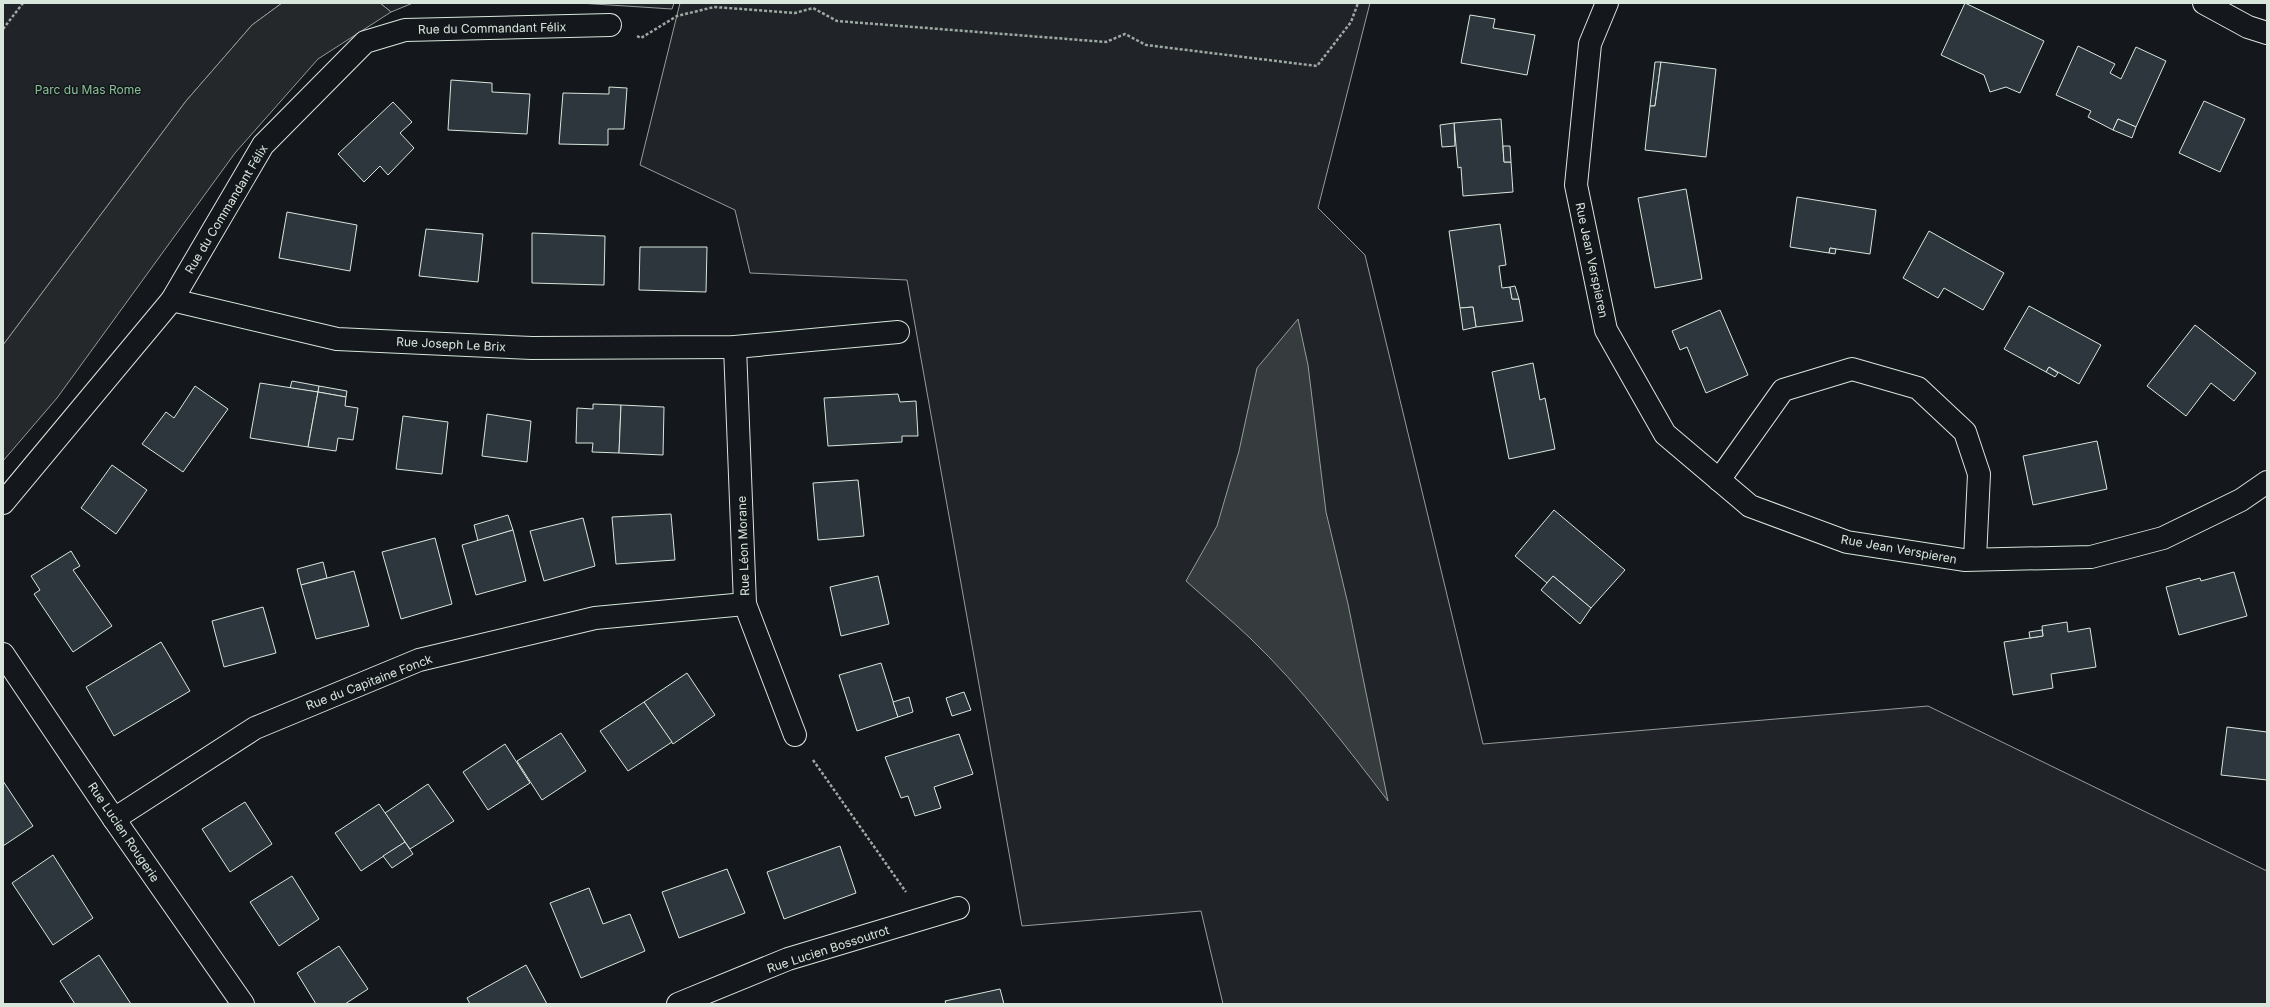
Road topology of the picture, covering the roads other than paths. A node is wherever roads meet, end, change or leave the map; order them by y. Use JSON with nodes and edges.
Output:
{"nodes":[{"id":1,"x":1607,"y":3,"type":"edge"},
{"id":2,"x":2204,"y":3,"type":"edge"},
{"id":3,"x":610,"y":25,"type":"road end"},
{"id":4,"x":2267,"y":33,"type":"edge"},
{"id":5,"x":172,"y":300,"type":"junction"},
{"id":6,"x":898,"y":332,"type":"dead end"},
{"id":7,"x":735,"y":347,"type":"junction"},
{"id":8,"x":1719,"y":480,"type":"junction"},
{"id":9,"x":2267,"y":482,"type":"edge"},
{"id":10,"x":3,"y":503,"type":"edge"},
{"id":11,"x":1975,"y":559,"type":"junction"},
{"id":12,"x":745,"y":604,"type":"junction"},
{"id":13,"x":4,"y":657,"type":"edge"},
{"id":14,"x":795,"y":735,"type":"road end"},
{"id":15,"x":114,"y":819,"type":"junction"},
{"id":16,"x":958,"y":908,"type":"dead end"},
{"id":17,"x":243,"y":1004,"type":"edge"},
{"id":18,"x":678,"y":1004,"type":"edge"}],
"edges":[{"from":1,"to":8,"type":"street","name":"Rue Jean Verspieren"},
{"from":2,"to":4,"type":"street"},
{"from":3,"to":5,"type":"street","name":"Rue du Commandant Félix"},
{"from":5,"to":7,"type":"street","name":"Rue Joseph Le Brix"},
{"from":5,"to":10,"type":"street","name":"Rue du Commandant Félix"},
{"from":6,"to":7,"type":"street","name":"Rue Joseph Le Brix"},
{"from":7,"to":12,"type":"street","name":"Rue Léon Morane"},
{"from":8,"to":11,"type":"street","name":"Rue Jean Verspieren"},
{"from":8,"to":11,"type":"street","name":"Rue Jean Verspieren"},
{"from":9,"to":11,"type":"street","name":"Rue Jean Verspieren"},
{"from":12,"to":14,"type":"street","name":"Rue Léon Morane"},
{"from":12,"to":15,"type":"street","name":"Rue du Capitaine Fonck"},
{"from":13,"to":15,"type":"street","name":"Rue Lucien Rougerie"},
{"from":15,"to":17,"type":"street","name":"Rue Lucien Rougerie"},
{"from":16,"to":18,"type":"street","name":"Rue Lucien Bossoutrot"}]}
